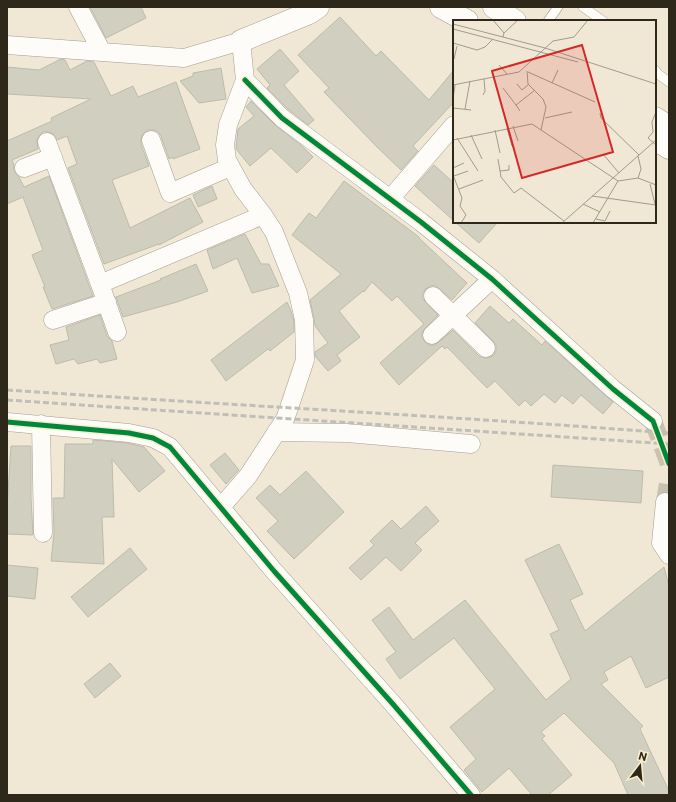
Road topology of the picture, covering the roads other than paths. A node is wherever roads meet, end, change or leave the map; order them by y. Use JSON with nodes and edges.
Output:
{"nodes":[{"id":1,"x":78,"y":7,"type":"edge"},
{"id":2,"x":318,"y":7,"type":"edge"},
{"id":3,"x":441,"y":7,"type":"edge"},
{"id":4,"x":494,"y":7,"type":"edge"},
{"id":5,"x":558,"y":7,"type":"edge"},
{"id":6,"x":583,"y":7,"type":"edge"},
{"id":7,"x":465,"y":20,"type":"edge"},
{"id":8,"x":513,"y":20,"type":"edge"},
{"id":9,"x":549,"y":20,"type":"edge"},
{"id":10,"x":602,"y":20,"type":"edge"},
{"id":11,"x":241,"y":41,"type":"junction"},
{"id":12,"x":7,"y":45,"type":"edge"},
{"id":13,"x":102,"y":52,"type":"junction"},
{"id":14,"x":656,"y":71,"type":"edge"},
{"id":15,"x":245,"y":80,"type":"junction"},
{"id":16,"x":669,"y":82,"type":"edge"},
{"id":17,"x":656,"y":119,"type":"edge"},
{"id":18,"x":453,"y":126,"type":"edge"},
{"id":19,"x":669,"y":127,"type":"edge"},
{"id":20,"x":151,"y":140,"type":"dead end"},
{"id":21,"x":656,"y":140,"type":"edge"},
{"id":22,"x":669,"y":148,"type":"edge"},
{"id":23,"x":230,"y":167,"type":"junction"},
{"id":24,"x":24,"y":168,"type":"dead end"},
{"id":25,"x":390,"y":199,"type":"junction"},
{"id":26,"x":263,"y":215,"type":"junction"},
{"id":27,"x":492,"y":279,"type":"junction"},
{"id":28,"x":100,"y":284,"type":"junction"},
{"id":29,"x":432,"y":296,"type":"dead end"},
{"id":30,"x":107,"y":302,"type":"junction"},
{"id":31,"x":453,"y":316,"type":"junction"},
{"id":32,"x":53,"y":320,"type":"dead end"},
{"id":33,"x":118,"y":332,"type":"dead end"},
{"id":34,"x":432,"y":335,"type":"dead end"},
{"id":35,"x":486,"y":348,"type":"dead end"},
{"id":36,"x":7,"y":422,"type":"edge"},
{"id":37,"x":653,"y":422,"type":"tunnel mouth"},
{"id":38,"x":41,"y":424,"type":"junction"},
{"id":39,"x":276,"y":432,"type":"junction"},
{"id":40,"x":471,"y":444,"type":"dead end"},
{"id":41,"x":665,"y":502,"type":"dead end"},
{"id":42,"x":221,"y":507,"type":"junction"},
{"id":43,"x":43,"y":533,"type":"dead end"},
{"id":44,"x":669,"y":555,"type":"edge"},
{"id":45,"x":471,"y":795,"type":"edge"}],
"edges":[{"from":1,"to":13,"type":"street"},
{"from":2,"to":11,"type":"main road"},
{"from":3,"to":7,"type":"main road"},
{"from":4,"to":8,"type":"main road"},
{"from":5,"to":9,"type":"lane"},
{"from":6,"to":10,"type":"lane"},
{"from":11,"to":13,"type":"street"},
{"from":11,"to":15,"type":"street"},
{"from":12,"to":13,"type":"street"},
{"from":14,"to":16,"type":"lane"},
{"from":15,"to":23,"type":"street"},
{"from":15,"to":25,"type":"street"},
{"from":17,"to":19,"type":"main road"},
{"from":18,"to":25,"type":"street"},
{"from":20,"to":23,"type":"street"},
{"from":21,"to":22,"type":"main road"},
{"from":23,"to":26,"type":"street"},
{"from":24,"to":28,"type":"street"},
{"from":25,"to":27,"type":"street"},
{"from":26,"to":28,"type":"street"},
{"from":26,"to":39,"type":"street"},
{"from":27,"to":31,"type":"street"},
{"from":27,"to":37,"type":"street"},
{"from":28,"to":30,"type":"street"},
{"from":29,"to":31,"type":"street"},
{"from":30,"to":32,"type":"street"},
{"from":30,"to":33,"type":"street"},
{"from":31,"to":34,"type":"street"},
{"from":31,"to":35,"type":"street"},
{"from":36,"to":38,"type":"street"},
{"from":38,"to":42,"type":"street"},
{"from":38,"to":43,"type":"street"},
{"from":39,"to":40,"type":"street"},
{"from":39,"to":42,"type":"street"},
{"from":41,"to":44,"type":"street"},
{"from":42,"to":45,"type":"street"}]}
